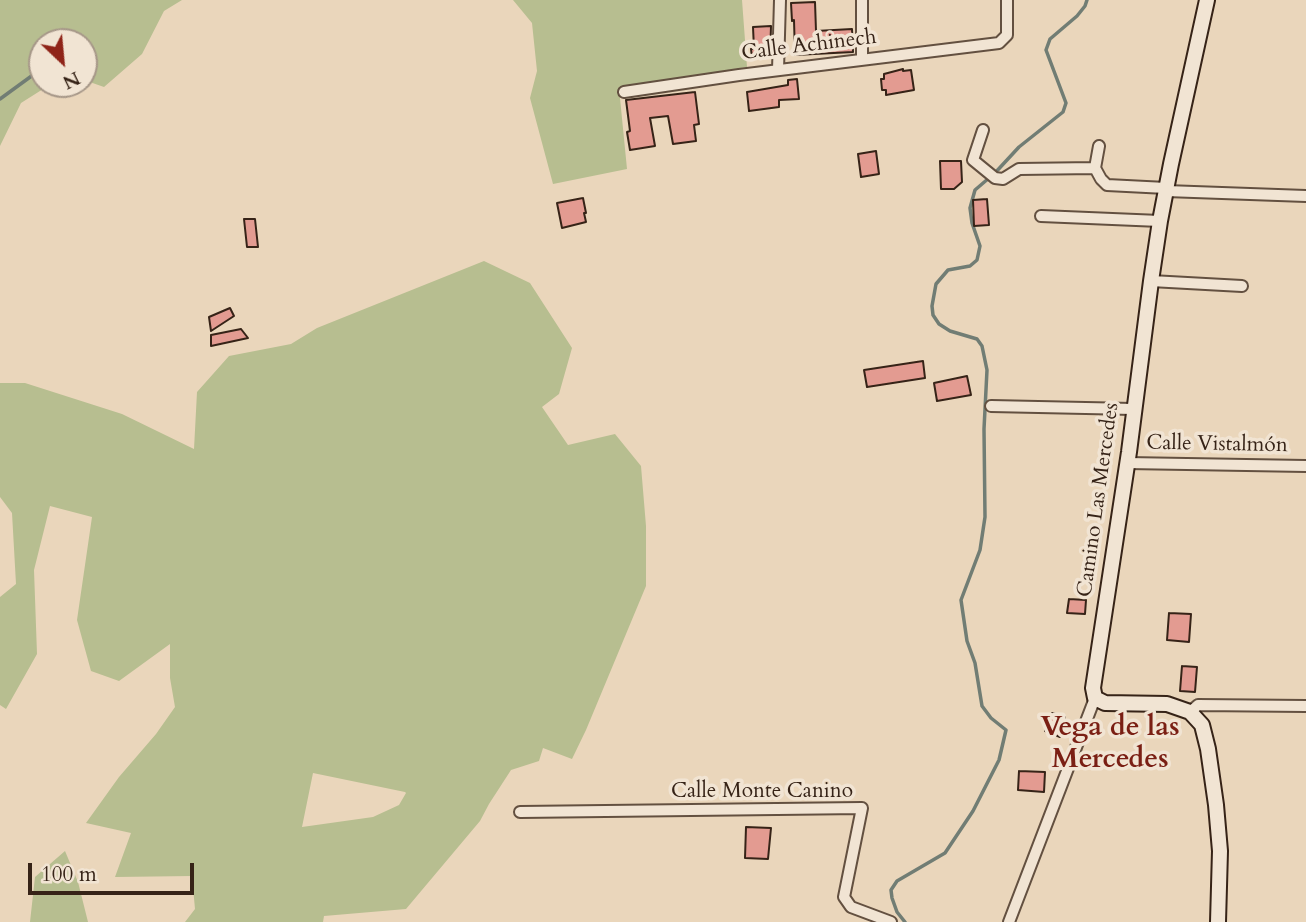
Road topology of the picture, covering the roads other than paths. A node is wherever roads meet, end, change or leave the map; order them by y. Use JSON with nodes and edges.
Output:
{"nodes":[{"id":1,"x":780,"y":0,"type":"edge"},
{"id":2,"x":862,"y":0,"type":"edge"},
{"id":3,"x":1007,"y":0,"type":"edge"},
{"id":4,"x":1207,"y":0,"type":"edge"},
{"id":5,"x":862,"y":59,"type":"junction"},
{"id":6,"x":778,"y":70,"type":"junction"},
{"id":7,"x":624,"y":92,"type":"dead end"},
{"id":8,"x":983,"y":130,"type":"dead end"},
{"id":9,"x":1099,"y":146,"type":"dead end"},
{"id":10,"x":1096,"y":168,"type":"junction"},
{"id":11,"x":1166,"y":190,"type":"junction"},
{"id":12,"x":1306,"y":196,"type":"edge"},
{"id":13,"x":1041,"y":216,"type":"dead end"},
{"id":14,"x":1160,"y":221,"type":"junction"},
{"id":15,"x":1151,"y":281,"type":"junction"},
{"id":16,"x":1242,"y":286,"type":"dead end"},
{"id":17,"x":991,"y":406,"type":"dead end"},
{"id":18,"x":1133,"y":409,"type":"junction"},
{"id":19,"x":1127,"y":463,"type":"junction"},
{"id":20,"x":1306,"y":466,"type":"edge"},
{"id":21,"x":1095,"y":698,"type":"junction"},
{"id":22,"x":1306,"y":706,"type":"edge"},
{"id":23,"x":1190,"y":712,"type":"junction"},
{"id":24,"x":520,"y":813,"type":"dead end"},
{"id":25,"x":891,"y":922,"type":"edge"},
{"id":26,"x":1009,"y":922,"type":"edge"},
{"id":27,"x":1218,"y":922,"type":"edge"}],
"edges":[{"from":1,"to":6,"type":"street"},
{"from":2,"to":5,"type":"street"},
{"from":3,"to":5,"type":"street","name":"Calle Achinech"},
{"from":4,"to":11,"type":"main road","name":"Camino Las Mercedes"},
{"from":5,"to":6,"type":"street","name":"Calle Achinech"},
{"from":6,"to":7,"type":"street","name":"Calle Achinech"},
{"from":8,"to":10,"type":"street"},
{"from":9,"to":10,"type":"street"},
{"from":10,"to":11,"type":"street"},
{"from":11,"to":12,"type":"street"},
{"from":11,"to":14,"type":"main road","name":"Camino Las Mercedes"},
{"from":13,"to":14,"type":"street"},
{"from":14,"to":15,"type":"main road","name":"Camino Las Mercedes"},
{"from":15,"to":16,"type":"street"},
{"from":15,"to":18,"type":"main road","name":"Camino Las Mercedes"},
{"from":17,"to":18,"type":"street"},
{"from":18,"to":19,"type":"main road","name":"Camino Las Mercedes"},
{"from":19,"to":20,"type":"street","name":"Calle Vistalmón"},
{"from":19,"to":21,"type":"main road","name":"Camino Las Mercedes"},
{"from":21,"to":23,"type":"main road"},
{"from":21,"to":26,"type":"street"},
{"from":22,"to":23,"type":"street"},
{"from":23,"to":27,"type":"main road"},
{"from":24,"to":25,"type":"street","name":"Calle Monte Canino"}]}
